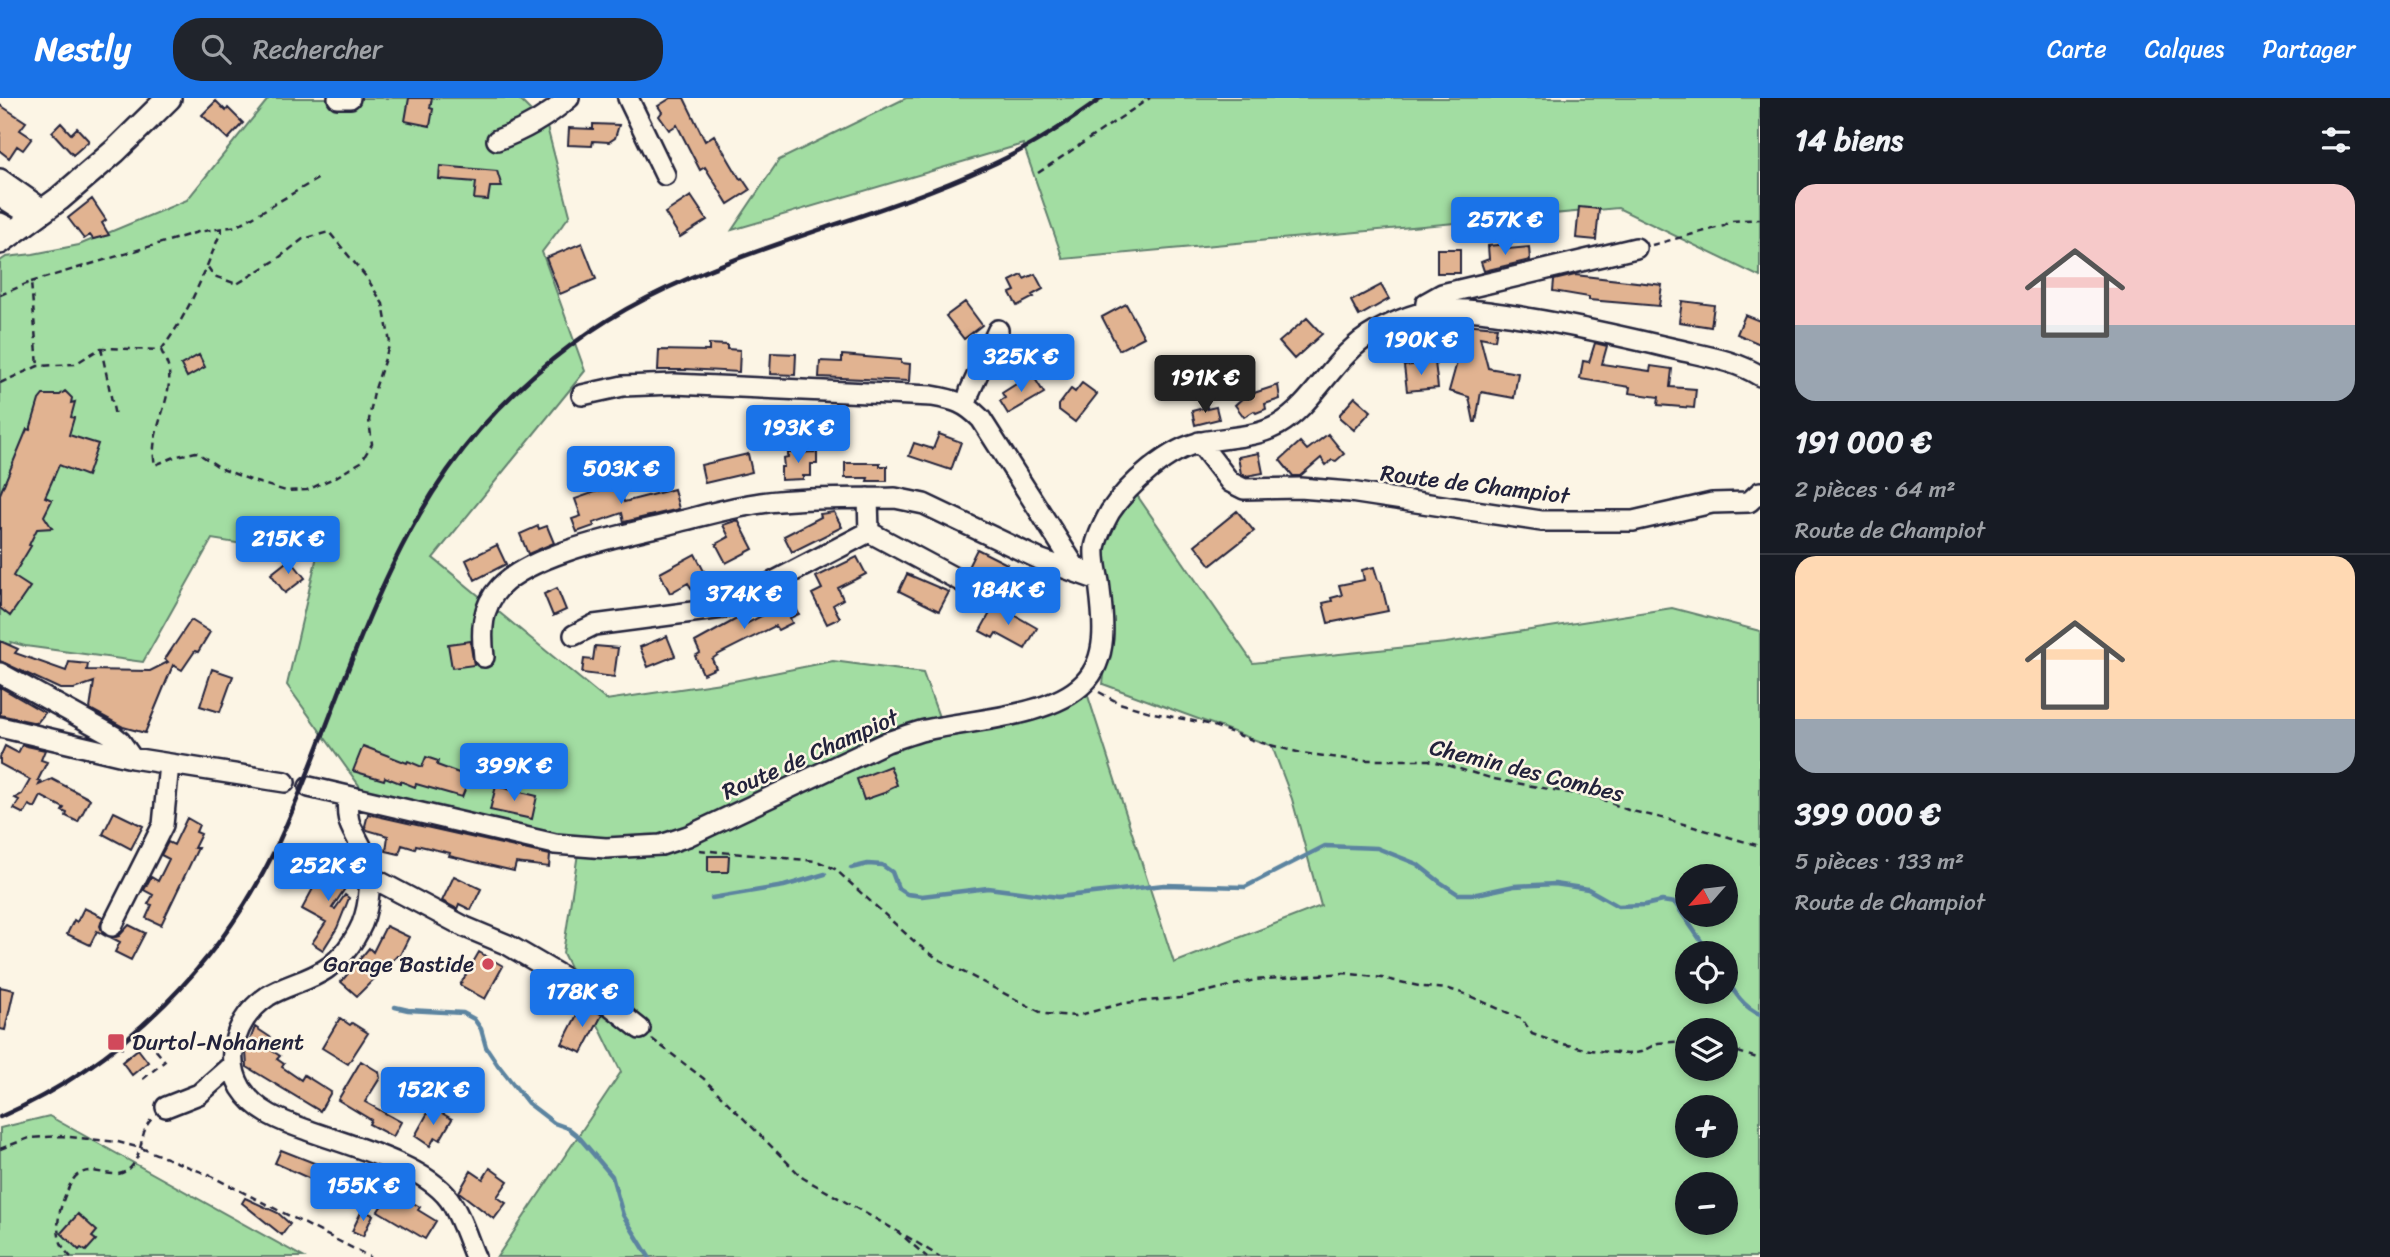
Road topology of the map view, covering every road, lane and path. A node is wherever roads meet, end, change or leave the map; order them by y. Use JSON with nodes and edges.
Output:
{"nodes":[{"id":1,"x":169,"y":98,"type":"edge"},
{"id":2,"x":338,"y":98,"type":"edge"},
{"id":3,"x":350,"y":98,"type":"edge"},
{"id":4,"x":569,"y":98,"type":"edge"},
{"id":5,"x":628,"y":98,"type":"edge"},
{"id":6,"x":1150,"y":98,"type":"edge"},
{"id":7,"x":497,"y":140,"type":"dead end"},
{"id":8,"x":1038,"y":173,"type":"dead end"},
{"id":9,"x":665,"y":175,"type":"dead end"},
{"id":10,"x":319,"y":178,"type":"dead end"},
{"id":11,"x":0,"y":179,"type":"edge"},
{"id":12,"x":0,"y":196,"type":"edge"},
{"id":13,"x":44,"y":210,"type":"junction"},
{"id":14,"x":1760,"y":219,"type":"edge"},
{"id":15,"x":223,"y":228,"type":"junction"},
{"id":16,"x":4,"y":232,"type":"edge"},
{"id":17,"x":1636,"y":248,"type":"joint"},
{"id":18,"x":207,"y":266,"type":"junction"},
{"id":19,"x":31,"y":282,"type":"junction"},
{"id":20,"x":0,"y":295,"type":"edge"},
{"id":21,"x":1425,"y":312,"type":"junction"},
{"id":22,"x":998,"y":330,"type":"dead end"},
{"id":23,"x":101,"y":348,"type":"junction"},
{"id":24,"x":161,"y":350,"type":"junction"},
{"id":25,"x":38,"y":366,"type":"junction"},
{"id":26,"x":1760,"y":376,"type":"edge"},
{"id":27,"x":0,"y":383,"type":"edge"},
{"id":28,"x":582,"y":396,"type":"dead end"},
{"id":29,"x":967,"y":405,"type":"junction"},
{"id":30,"x":115,"y":416,"type":"dead end"},
{"id":31,"x":1199,"y":442,"type":"junction"},
{"id":32,"x":1760,"y":492,"type":"edge"},
{"id":33,"x":868,"y":498,"type":"junction"},
{"id":34,"x":869,"y":532,"type":"junction"},
{"id":35,"x":1098,"y":580,"type":"junction"},
{"id":36,"x":968,"y":585,"type":"dead end"},
{"id":37,"x":574,"y":635,"type":"dead end"},
{"id":38,"x":484,"y":657,"type":"dead end"},
{"id":39,"x":0,"y":673,"type":"edge"},
{"id":40,"x":1084,"y":683,"type":"junction"},
{"id":41,"x":0,"y":727,"type":"edge"},
{"id":42,"x":132,"y":758,"type":"junction"},
{"id":43,"x":169,"y":764,"type":"junction"},
{"id":44,"x":285,"y":782,"type":"dead end"},
{"id":45,"x":309,"y":787,"type":"dead end"},
{"id":46,"x":348,"y":796,"type":"junction"},
{"id":47,"x":1760,"y":846,"type":"edge"},
{"id":48,"x":695,"y":849,"type":"dead end"},
{"id":49,"x":369,"y":876,"type":"junction"},
{"id":50,"x":112,"y":926,"type":"dead end"},
{"id":51,"x":640,"y":1029,"type":"joint"},
{"id":52,"x":112,"y":1035,"type":"dead end"},
{"id":53,"x":144,"y":1037,"type":"dead end"},
{"id":54,"x":1675,"y":1042,"type":"edge"},
{"id":55,"x":123,"y":1048,"type":"dead end"},
{"id":56,"x":1738,"y":1052,"type":"edge"},
{"id":57,"x":1760,"y":1059,"type":"edge"},
{"id":58,"x":233,"y":1064,"type":"junction"},
{"id":59,"x":143,"y":1079,"type":"dead end"},
{"id":60,"x":166,"y":1107,"type":"joint"},
{"id":61,"x":141,"y":1148,"type":"junction"},
{"id":62,"x":0,"y":1149,"type":"edge"},
{"id":63,"x":897,"y":1231,"type":"junction"},
{"id":64,"x":71,"y":1257,"type":"edge"},
{"id":65,"x":370,"y":1257,"type":"edge"},
{"id":66,"x":475,"y":1257,"type":"edge"},
{"id":67,"x":928,"y":1257,"type":"edge"},
{"id":68,"x":940,"y":1257,"type":"edge"}],
"edges":[{"from":1,"to":13,"type":"main road"},
{"from":2,"to":3,"type":"street"},
{"from":4,"to":7,"type":"street"},
{"from":5,"to":9,"type":"street"},
{"from":6,"to":8,"type":"path"},
{"from":10,"to":15,"type":"path"},
{"from":11,"to":13,"type":"street"},
{"from":12,"to":13,"type":"street"},
{"from":13,"to":16,"type":"main road"},
{"from":14,"to":17,"type":"path"},
{"from":15,"to":18,"type":"path"},
{"from":15,"to":19,"type":"path"},
{"from":17,"to":21,"type":"street","name":"Route de Champiot"},
{"from":18,"to":24,"type":"path"},
{"from":18,"to":24,"type":"path"},
{"from":19,"to":20,"type":"path"},
{"from":19,"to":25,"type":"path"},
{"from":21,"to":26,"type":"street","name":"Route de Champiot"},
{"from":21,"to":31,"type":"street","name":"Route de Champiot"},
{"from":22,"to":29,"type":"street"},
{"from":23,"to":24,"type":"path"},
{"from":23,"to":25,"type":"path"},
{"from":23,"to":30,"type":"path"},
{"from":25,"to":27,"type":"path"},
{"from":28,"to":29,"type":"street"},
{"from":29,"to":35,"type":"street"},
{"from":31,"to":32,"type":"street","name":"Route de Champiot"},
{"from":31,"to":35,"type":"street","name":"Route de Champiot"},
{"from":33,"to":34,"type":"street"},
{"from":33,"to":35,"type":"street"},
{"from":33,"to":38,"type":"street"},
{"from":34,"to":36,"type":"street"},
{"from":34,"to":37,"type":"street"},
{"from":35,"to":40,"type":"street","name":"Route de Champiot"},
{"from":39,"to":42,"type":"street"},
{"from":40,"to":46,"type":"street","name":"Route de Champiot"},
{"from":40,"to":47,"type":"path","name":"Chemin des Combes"},
{"from":41,"to":42,"type":"street"},
{"from":42,"to":43,"type":"street"},
{"from":43,"to":44,"type":"street"},
{"from":43,"to":50,"type":"street"},
{"from":45,"to":46,"type":"street","name":"Route de Champiot"},
{"from":46,"to":49,"type":"street"},
{"from":48,"to":54,"type":"path"},
{"from":49,"to":51,"type":"street"},
{"from":49,"to":58,"type":"street"},
{"from":51,"to":63,"type":"path"},
{"from":52,"to":55,"type":"path"},
{"from":53,"to":59,"type":"path"},
{"from":56,"to":57,"type":"path"},
{"from":58,"to":60,"type":"street"},
{"from":58,"to":66,"type":"street"},
{"from":60,"to":61,"type":"path"},
{"from":61,"to":62,"type":"path"},
{"from":61,"to":64,"type":"path"},
{"from":61,"to":65,"type":"path"},
{"from":63,"to":67,"type":"path"},
{"from":63,"to":68,"type":"path"}]}
